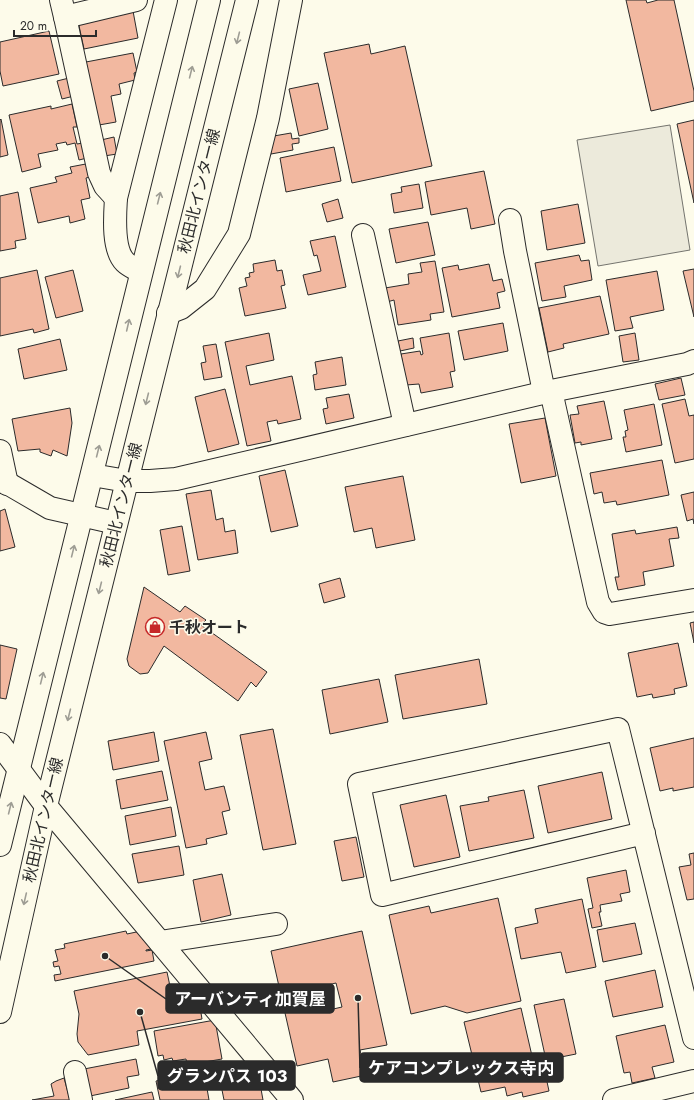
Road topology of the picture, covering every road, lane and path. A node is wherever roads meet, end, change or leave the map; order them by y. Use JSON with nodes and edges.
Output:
{"nodes":[{"id":1,"x":136,"y":0,"type":"edge"},
{"id":2,"x":166,"y":0,"type":"edge"},
{"id":3,"x":209,"y":0,"type":"edge"},
{"id":4,"x":247,"y":0,"type":"edge"},
{"id":5,"x":291,"y":0,"type":"edge"},
{"id":6,"x":63,"y":9,"type":"edge"},
{"id":7,"x":116,"y":198,"type":"junction"},
{"id":8,"x":510,"y":220,"type":"dead end"},
{"id":9,"x":363,"y":235,"type":"dead end"},
{"id":10,"x":141,"y":272,"type":"junction"},
{"id":11,"x":168,"y":313,"type":"junction"},
{"id":12,"x":694,"y":361,"type":"edge"},
{"id":13,"x":547,"y":392,"type":"junction"},
{"id":14,"x":405,"y":425,"type":"junction"},
{"id":15,"x":0,"y":451,"type":"edge"},
{"id":16,"x":92,"y":475,"type":"junction"},
{"id":17,"x":127,"y":481,"type":"junction"},
{"id":18,"x":4,"y":482,"type":"edge"},
{"id":19,"x":82,"y":516,"type":"junction"},
{"id":20,"x":116,"y":523,"type":"junction"},
{"id":21,"x":694,"y":600,"type":"edge"},
{"id":22,"x":0,"y":744,"type":"edge"},
{"id":23,"x":19,"y":770,"type":"junction"},
{"id":24,"x":46,"y":806,"type":"junction"},
{"id":25,"x":644,"y":833,"type":"junction"},
{"id":26,"x":0,"y":845,"type":"edge"},
{"id":27,"x":276,"y":924,"type":"dead end"},
{"id":28,"x":160,"y":942,"type":"junction"},
{"id":29,"x":0,"y":1012,"type":"edge"},
{"id":30,"x":694,"y":1038,"type":"edge"},
{"id":31,"x":74,"y":1072,"type":"dead end"},
{"id":32,"x":694,"y":1081,"type":"edge"},
{"id":33,"x":81,"y":1100,"type":"edge"},
{"id":34,"x":292,"y":1100,"type":"edge"},
{"id":35,"x":614,"y":1100,"type":"edge"}],
"edges":[{"from":1,"to":6,"type":"street"},
{"from":2,"to":7,"type":"street"},
{"from":10,"to":3,"type":"street","one_way":true},
{"from":4,"to":11,"type":"street","name":"秋田北インター線","one_way":true},
{"from":5,"to":11,"type":"street"},
{"from":6,"to":7,"type":"street"},
{"from":7,"to":10,"type":"street"},
{"from":8,"to":13,"type":"street"},
{"from":9,"to":14,"type":"street"},
{"from":16,"to":10,"type":"street","one_way":true},
{"from":11,"to":17,"type":"street","name":"秋田北インター線","one_way":true},
{"from":12,"to":13,"type":"street"},
{"from":13,"to":14,"type":"street"},
{"from":13,"to":21,"type":"street"},
{"from":14,"to":17,"type":"street"},
{"from":15,"to":18,"type":"street"},
{"from":16,"to":17,"type":"street"},
{"from":16,"to":19,"type":"street"},
{"from":17,"to":20,"type":"street","name":"秋田北インター線"},
{"from":18,"to":19,"type":"street"},
{"from":19,"to":20,"type":"street"},
{"from":23,"to":19,"type":"street","one_way":true},
{"from":20,"to":24,"type":"street","name":"秋田北インター線","one_way":true},
{"from":22,"to":23,"type":"street"},
{"from":23,"to":24,"type":"street"},
{"from":26,"to":23,"type":"street","one_way":true},
{"from":24,"to":28,"type":"street"},
{"from":24,"to":29,"type":"street","name":"秋田北インター線","one_way":true},
{"from":25,"to":25,"type":"street"},
{"from":25,"to":30,"type":"street"},
{"from":27,"to":28,"type":"street"},
{"from":28,"to":34,"type":"street"},
{"from":31,"to":33,"type":"street"},
{"from":32,"to":35,"type":"street"}]}
